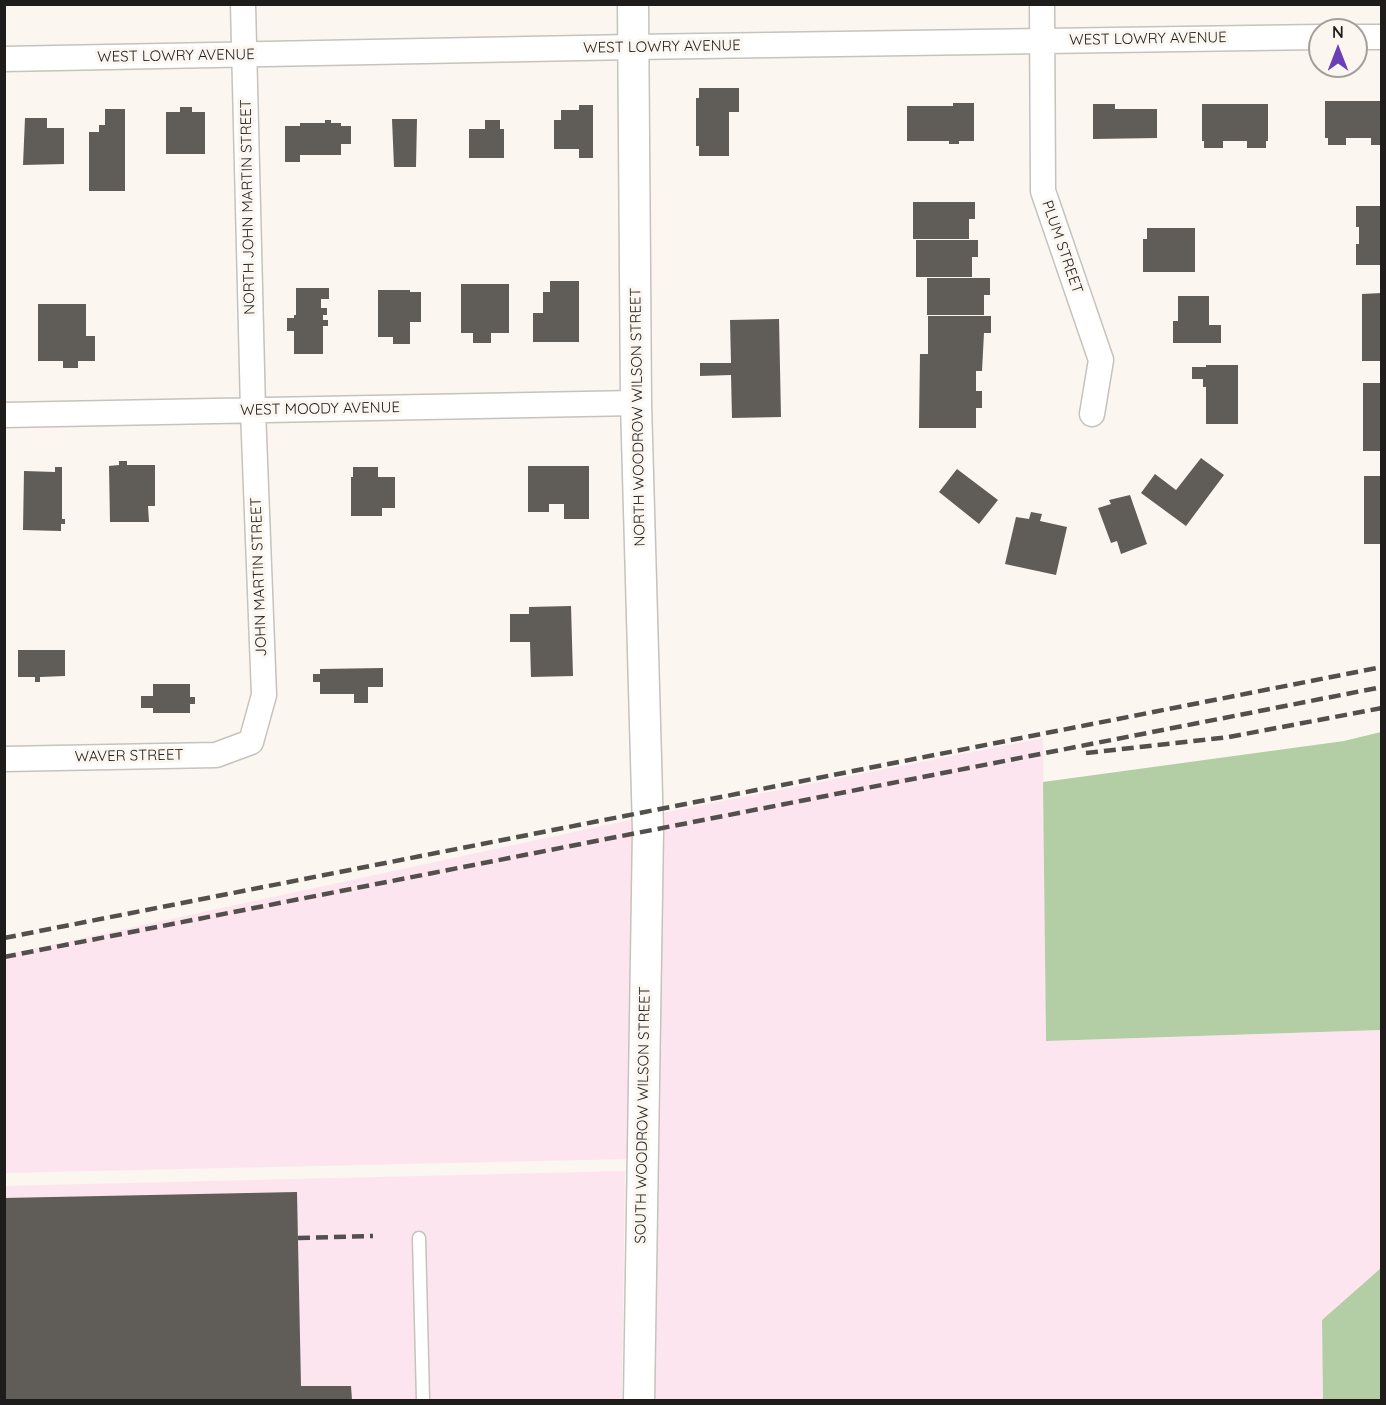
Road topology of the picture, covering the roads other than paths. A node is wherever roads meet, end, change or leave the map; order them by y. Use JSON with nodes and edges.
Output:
{"nodes":[{"id":1,"x":243,"y":4,"type":"edge"},
{"id":2,"x":633,"y":4,"type":"edge"},
{"id":3,"x":1042,"y":4,"type":"edge"},
{"id":4,"x":1308,"y":37,"type":"edge"},
{"id":5,"x":1043,"y":41,"type":"junction"},
{"id":6,"x":633,"y":47,"type":"junction"},
{"id":7,"x":244,"y":55,"type":"junction"},
{"id":8,"x":4,"y":59,"type":"edge"},
{"id":9,"x":636,"y":403,"type":"junction"},
{"id":10,"x":253,"y":410,"type":"junction"},
{"id":11,"x":1092,"y":414,"type":"dead end"},
{"id":12,"x":4,"y":415,"type":"edge"},
{"id":13,"x":251,"y":742,"type":"joint"},
{"id":14,"x":4,"y":759,"type":"edge"},
{"id":15,"x":648,"y":830,"type":"joint"},
{"id":16,"x":419,"y":1238,"type":"dead end"},
{"id":17,"x":423,"y":1401,"type":"edge"},
{"id":18,"x":639,"y":1401,"type":"edge"}],
"edges":[{"from":1,"to":7,"type":"street","name":"NORTH JOHN MARTIN STREET"},
{"from":2,"to":6,"type":"street","name":"NORTH WOODROW WILSON STREET"},
{"from":3,"to":5,"type":"street","name":"PLUM STREET"},
{"from":4,"to":5,"type":"street","name":"WEST LOWRY AVENUE"},
{"from":5,"to":6,"type":"street","name":"WEST LOWRY AVENUE"},
{"from":5,"to":11,"type":"street","name":"PLUM STREET"},
{"from":6,"to":7,"type":"street","name":"WEST LOWRY AVENUE"},
{"from":6,"to":9,"type":"street","name":"NORTH WOODROW WILSON STREET"},
{"from":7,"to":8,"type":"street","name":"WEST LOWRY AVENUE"},
{"from":7,"to":10,"type":"street","name":"NORTH JOHN MARTIN STREET"},
{"from":9,"to":10,"type":"street","name":"WEST MOODY AVENUE"},
{"from":9,"to":15,"type":"street","name":"NORTH WOODROW WILSON STREET"},
{"from":10,"to":12,"type":"street","name":"WEST MOODY AVENUE"},
{"from":10,"to":13,"type":"street","name":"JOHN MARTIN STREET"},
{"from":13,"to":14,"type":"street","name":"WAVER STREET"},
{"from":15,"to":18,"type":"street","name":"SOUTH WOODROW WILSON STREET"},
{"from":16,"to":17,"type":"lane"}]}
